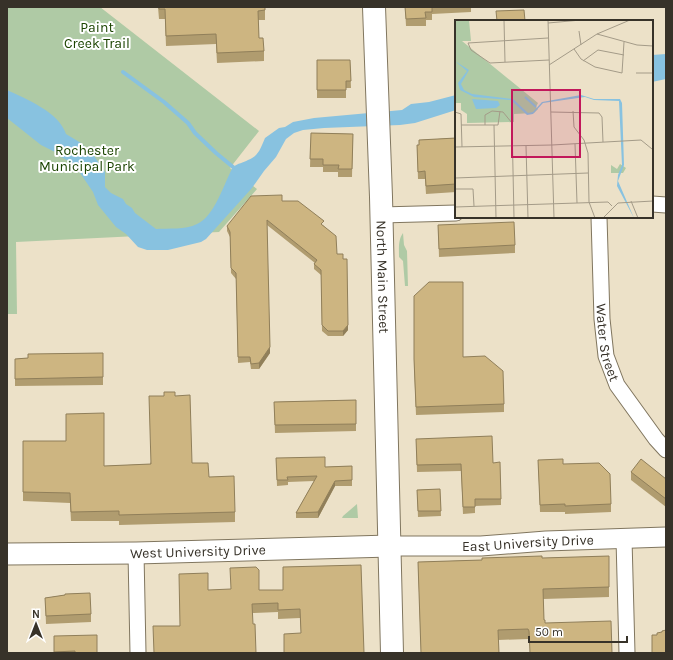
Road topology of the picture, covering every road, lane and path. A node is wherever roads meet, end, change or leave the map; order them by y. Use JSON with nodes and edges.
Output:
{"nodes":[{"id":1,"x":374,"y":7,"type":"edge"},
{"id":2,"x":653,"y":204,"type":"edge"},
{"id":3,"x":666,"y":205,"type":"edge"},
{"id":4,"x":455,"y":213,"type":"edge"},
{"id":5,"x":381,"y":215,"type":"junction"},
{"id":6,"x":599,"y":218,"type":"edge"},
{"id":7,"x":666,"y":450,"type":"edge"},
{"id":8,"x":666,"y":537,"type":"edge"},
{"id":9,"x":624,"y":539,"type":"junction"},
{"id":10,"x":390,"y":546,"type":"junction"},
{"id":11,"x":136,"y":553,"type":"junction"},
{"id":12,"x":7,"y":554,"type":"edge"},
{"id":13,"x":138,"y":653,"type":"edge"},
{"id":14,"x":392,"y":653,"type":"edge"},
{"id":15,"x":627,"y":653,"type":"edge"}],
"edges":[{"from":1,"to":5,"type":"main road","name":"North Main Street"},
{"from":2,"to":3,"type":"street"},
{"from":4,"to":5,"type":"street"},
{"from":5,"to":10,"type":"main road","name":"North Main Street"},
{"from":6,"to":7,"type":"street","name":"Water Street"},
{"from":8,"to":9,"type":"street","name":"East University Drive"},
{"from":9,"to":10,"type":"street","name":"East University Drive"},
{"from":9,"to":15,"type":"street"},
{"from":10,"to":11,"type":"main road","name":"West University Drive"},
{"from":10,"to":14,"type":"main road","name":"North Main Street"},
{"from":11,"to":12,"type":"main road","name":"West University Drive"},
{"from":11,"to":13,"type":"street"}]}
